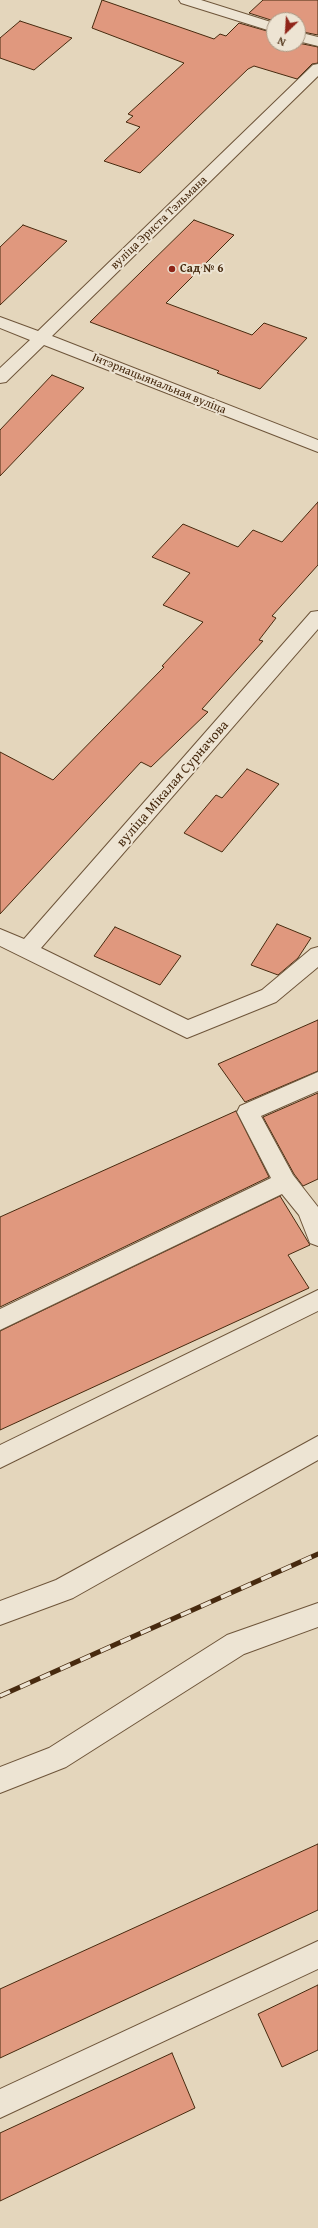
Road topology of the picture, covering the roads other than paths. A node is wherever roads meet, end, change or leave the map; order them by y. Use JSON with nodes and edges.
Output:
{"nodes":[{"id":1,"x":186,"y":0,"type":"edge"},
{"id":2,"x":266,"y":25,"type":"edge"},
{"id":3,"x":306,"y":38,"type":"edge"},
{"id":4,"x":318,"y":42,"type":"edge"},
{"id":5,"x":318,"y":68,"type":"edge"},
{"id":6,"x":0,"y":322,"type":"edge"},
{"id":7,"x":42,"y":337,"type":"junction"},
{"id":8,"x":0,"y":378,"type":"edge"},
{"id":9,"x":318,"y":446,"type":"edge"},
{"id":10,"x":318,"y":617,"type":"edge"},
{"id":11,"x":0,"y":937,"type":"edge"},
{"id":12,"x":27,"y":950,"type":"junction"},
{"id":13,"x":318,"y":955,"type":"edge"},
{"id":14,"x":318,"y":1081,"type":"edge"},
{"id":15,"x":285,"y":1182,"type":"junction"},
{"id":16,"x":313,"y":1207,"type":"edge"},
{"id":17,"x":318,"y":1236,"type":"edge"},
{"id":18,"x":318,"y":1300,"type":"edge"},
{"id":19,"x":0,"y":1320,"type":"edge"},
{"id":20,"x":318,"y":1447,"type":"edge"},
{"id":21,"x":0,"y":1457,"type":"edge"},
{"id":22,"x":0,"y":1613,"type":"edge"},
{"id":23,"x":318,"y":1615,"type":"edge"},
{"id":24,"x":0,"y":1780,"type":"edge"},
{"id":25,"x":318,"y":1955,"type":"edge"},
{"id":26,"x":0,"y":2104,"type":"edge"}],
"edges":[{"from":1,"to":2,"type":"street"},
{"from":3,"to":4,"type":"street"},
{"from":5,"to":7,"type":"street","name":"вуліца Эрнста Тэльмана"},
{"from":6,"to":7,"type":"street","name":"Інтэрнацыянальная вуліца"},
{"from":7,"to":8,"type":"street","name":"вуліца Эрнста Тэльмана"},
{"from":7,"to":9,"type":"street","name":"Інтэрнацыянальная вуліца"},
{"from":10,"to":12,"type":"street","name":"вуліца Мікалая Сурначова"},
{"from":11,"to":12,"type":"street"},
{"from":12,"to":13,"type":"street"},
{"from":14,"to":15,"type":"street"},
{"from":15,"to":16,"type":"street"},
{"from":15,"to":19,"type":"street"},
{"from":16,"to":17,"type":"street"},
{"from":18,"to":21,"type":"street"},
{"from":20,"to":22,"type":"street"},
{"from":23,"to":24,"type":"street"},
{"from":25,"to":26,"type":"street"}]}
